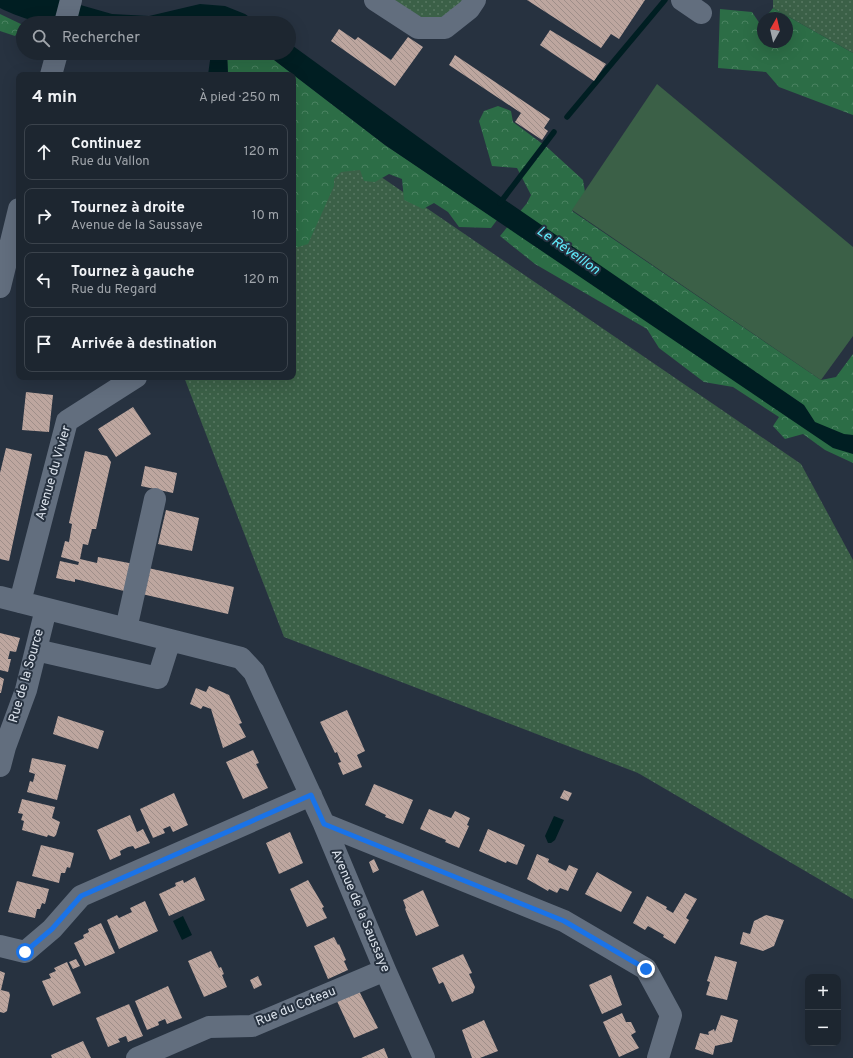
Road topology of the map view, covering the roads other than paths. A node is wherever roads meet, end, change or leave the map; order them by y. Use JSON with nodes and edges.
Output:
{"nodes":[{"id":1,"x":71,"y":0,"type":"edge"},
{"id":2,"x":375,"y":0,"type":"edge"},
{"id":3,"x":475,"y":0,"type":"edge"},
{"id":4,"x":682,"y":0,"type":"edge"},
{"id":5,"x":701,"y":13,"type":"dead end"},
{"id":6,"x":67,"y":16,"type":"edge"},
{"id":7,"x":55,"y":60,"type":"edge"},
{"id":8,"x":53,"y":72,"type":"edge"},
{"id":9,"x":16,"y":220,"type":"edge"},
{"id":10,"x":0,"y":287,"type":"edge"},
{"id":11,"x":131,"y":380,"type":"edge"},
{"id":12,"x":156,"y":499,"type":"dead end"},
{"id":13,"x":10,"y":600,"type":"edge"},
{"id":14,"x":46,"y":609,"type":"junction"},
{"id":15,"x":126,"y":629,"type":"junction"},
{"id":16,"x":170,"y":640,"type":"junction"},
{"id":17,"x":36,"y":650,"type":"junction"},
{"id":18,"x":241,"y":658,"type":"joint"},
{"id":19,"x":0,"y":766,"type":"edge"},
{"id":20,"x":311,"y":795,"type":"junction"},
{"id":21,"x":324,"y":824,"type":"junction"},
{"id":22,"x":0,"y":946,"type":"edge"},
{"id":23,"x":385,"y":970,"type":"junction"},
{"id":24,"x":137,"y":1058,"type":"edge"},
{"id":25,"x":424,"y":1058,"type":"edge"},
{"id":26,"x":658,"y":1058,"type":"edge"}],
"edges":[{"from":1,"to":6,"type":"street"},
{"from":2,"to":3,"type":"street"},
{"from":4,"to":5,"type":"street"},
{"from":7,"to":8,"type":"street"},
{"from":9,"to":10,"type":"street"},
{"from":11,"to":13,"type":"street","name":"Avenue du Vivier"},
{"from":12,"to":15,"type":"street"},
{"from":13,"to":14,"type":"street","name":"Avenue du Vivier"},
{"from":14,"to":15,"type":"street","name":"Avenue du Vivier"},
{"from":14,"to":17,"type":"street","name":"Rue de la Source"},
{"from":15,"to":16,"type":"street","name":"Avenue du Vivier"},
{"from":16,"to":17,"type":"street"},
{"from":16,"to":18,"type":"street","name":"Avenue du Vivier"},
{"from":17,"to":19,"type":"street","name":"Rue de la Source"},
{"from":18,"to":20,"type":"street","name":"Avenue de la Saussaye"},
{"from":20,"to":21,"type":"street","name":"Avenue de la Saussaye"},
{"from":20,"to":22,"type":"street"},
{"from":21,"to":23,"type":"street","name":"Avenue de la Saussaye"},
{"from":21,"to":26,"type":"street"},
{"from":23,"to":24,"type":"street","name":"Rue du Coteau"},
{"from":23,"to":25,"type":"street","name":"Avenue de la Saussaye"}]}
